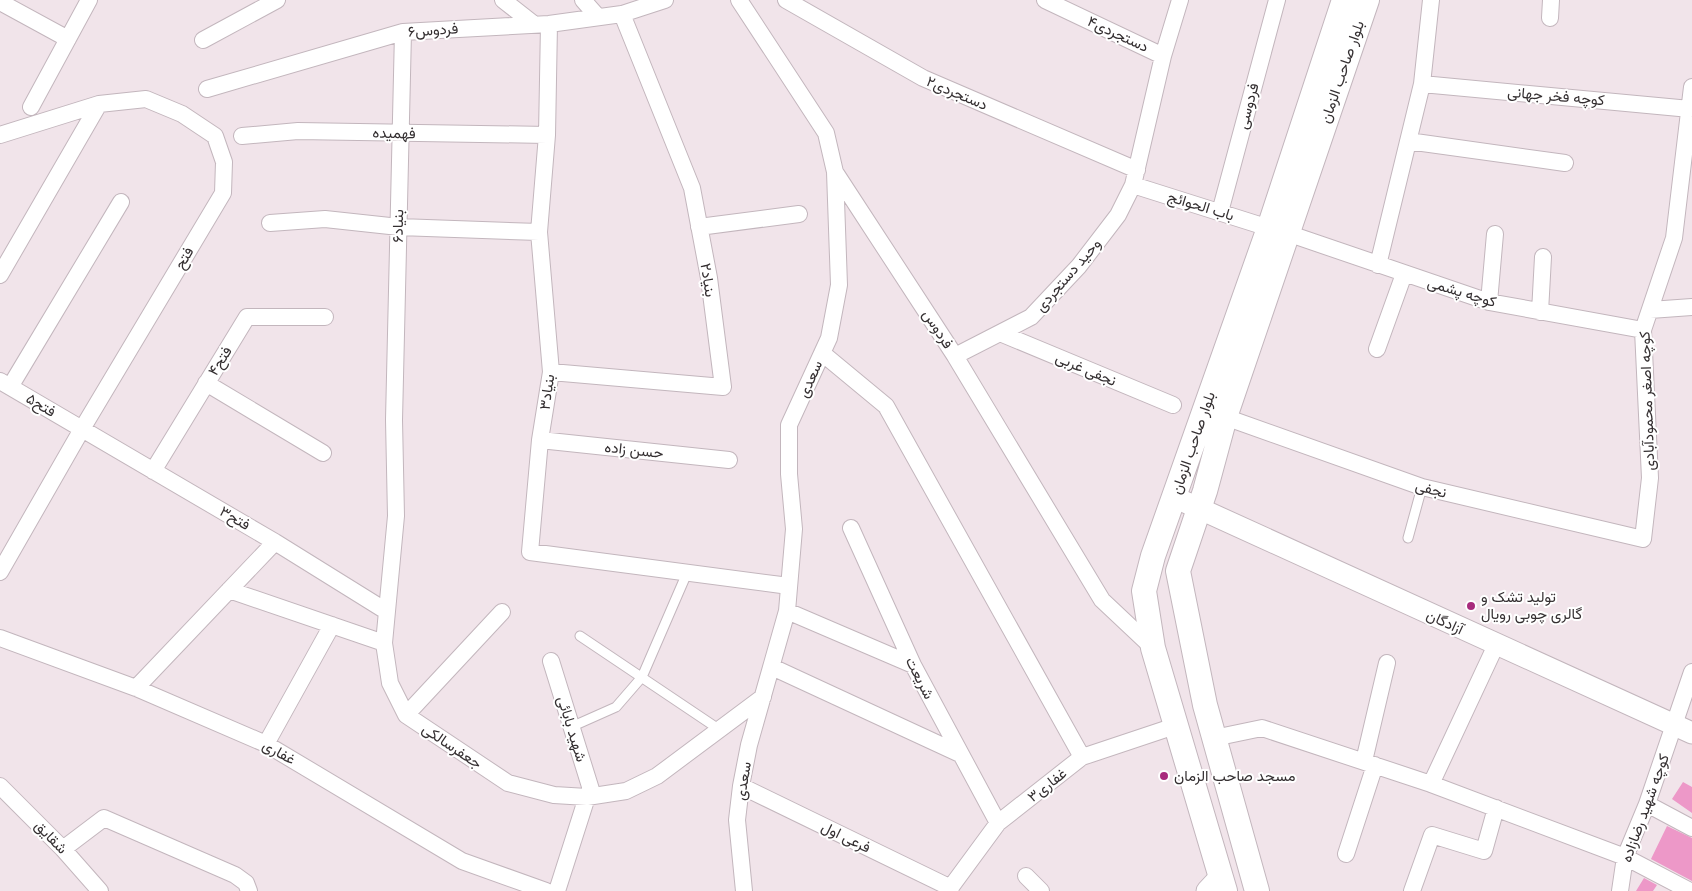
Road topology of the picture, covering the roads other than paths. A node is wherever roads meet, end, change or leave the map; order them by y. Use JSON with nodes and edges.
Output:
{"nodes":[{"id":1,"x":89,"y":0,"type":"edge"},
{"id":2,"x":277,"y":0,"type":"edge"},
{"id":3,"x":503,"y":0,"type":"edge"},
{"id":4,"x":583,"y":0,"type":"edge"},
{"id":5,"x":665,"y":0,"type":"edge"},
{"id":6,"x":739,"y":0,"type":"edge"},
{"id":7,"x":786,"y":0,"type":"edge"},
{"id":8,"x":1045,"y":0,"type":"edge"},
{"id":9,"x":1180,"y":0,"type":"edge"},
{"id":10,"x":1277,"y":0,"type":"edge"},
{"id":11,"x":1344,"y":0,"type":"edge"},
{"id":12,"x":1367,"y":0,"type":"edge"},
{"id":13,"x":1431,"y":0,"type":"edge"},
{"id":14,"x":1551,"y":0,"type":"edge"},
{"id":15,"x":0,"y":2,"type":"edge"},
{"id":16,"x":622,"y":14,"type":"junction"},
{"id":17,"x":598,"y":17,"type":"junction"},
{"id":18,"x":1550,"y":18,"type":"dead end"},
{"id":19,"x":542,"y":24,"type":"junction"},
{"id":20,"x":403,"y":32,"type":"junction"},
{"id":21,"x":68,"y":39,"type":"junction"},
{"id":22,"x":203,"y":40,"type":"dead end"},
{"id":23,"x":1163,"y":56,"type":"junction"},
{"id":24,"x":1422,"y":84,"type":"junction"},
{"id":25,"x":207,"y":88,"type":"dead end"},
{"id":26,"x":1692,"y":88,"type":"edge"},
{"id":27,"x":99,"y":104,"type":"junction"},
{"id":28,"x":31,"y":107,"type":"dead end"},
{"id":29,"x":1690,"y":109,"type":"junction"},
{"id":30,"x":4,"y":130,"type":"edge"},
{"id":31,"x":400,"y":134,"type":"junction"},
{"id":32,"x":547,"y":135,"type":"junction"},
{"id":33,"x":242,"y":136,"type":"dead end"},
{"id":34,"x":1408,"y":141,"type":"junction"},
{"id":35,"x":1688,"y":152,"type":"edge"},
{"id":36,"x":1565,"y":163,"type":"dead end"},
{"id":37,"x":835,"y":172,"type":"junction"},
{"id":38,"x":1135,"y":177,"type":"junction"},
{"id":39,"x":121,"y":202,"type":"dead end"},
{"id":40,"x":1220,"y":212,"type":"junction"},
{"id":41,"x":799,"y":214,"type":"dead end"},
{"id":42,"x":270,"y":223,"type":"dead end"},
{"id":43,"x":398,"y":227,"type":"junction"},
{"id":44,"x":699,"y":227,"type":"junction"},
{"id":45,"x":1278,"y":230,"type":"junction"},
{"id":46,"x":539,"y":232,"type":"junction"},
{"id":47,"x":1495,"y":234,"type":"dead end"},
{"id":48,"x":1544,"y":258,"type":"dead end"},
{"id":49,"x":1378,"y":265,"type":"junction"},
{"id":50,"x":1404,"y":274,"type":"junction"},
{"id":51,"x":0,"y":275,"type":"edge"},
{"id":52,"x":1489,"y":302,"type":"junction"},
{"id":53,"x":1692,"y":307,"type":"edge"},
{"id":54,"x":1650,"y":310,"type":"junction"},
{"id":55,"x":1540,"y":312,"type":"junction"},
{"id":56,"x":325,"y":317,"type":"dead end"},
{"id":57,"x":1643,"y":330,"type":"junction"},
{"id":58,"x":1000,"y":333,"type":"junction"},
{"id":59,"x":1377,"y":349,"type":"dead end"},
{"id":60,"x":822,"y":353,"type":"junction"},
{"id":61,"x":955,"y":356,"type":"junction"},
{"id":62,"x":551,"y":372,"type":"junction"},
{"id":63,"x":206,"y":383,"type":"junction"},
{"id":64,"x":5,"y":384,"type":"edge"},
{"id":65,"x":1172,"y":405,"type":"dead end"},
{"id":66,"x":1225,"y":417,"type":"junction"},
{"id":67,"x":394,"y":420,"type":"joint"},
{"id":68,"x":82,"y":429,"type":"junction"},
{"id":69,"x":540,"y":440,"type":"junction"},
{"id":70,"x":323,"y":453,"type":"dead end"},
{"id":71,"x":729,"y":460,"type":"dead end"},
{"id":72,"x":153,"y":471,"type":"junction"},
{"id":73,"x":1422,"y":487,"type":"junction"},
{"id":74,"x":1174,"y":497,"type":"junction"},
{"id":75,"x":1199,"y":507,"type":"junction"},
{"id":76,"x":851,"y":528,"type":"dead end"},
{"id":77,"x":1408,"y":538,"type":"dead end"},
{"id":78,"x":1643,"y":539,"type":"joint"},
{"id":79,"x":275,"y":542,"type":"junction"},
{"id":80,"x":0,"y":572,"type":"edge"},
{"id":81,"x":687,"y":573,"type":"junction"},
{"id":82,"x":789,"y":586,"type":"junction"},
{"id":83,"x":229,"y":590,"type":"junction"},
{"id":84,"x":787,"y":610,"type":"junction"},
{"id":85,"x":386,"y":611,"type":"junction"},
{"id":86,"x":502,"y":612,"type":"dead end"},
{"id":87,"x":332,"y":626,"type":"junction"},
{"id":88,"x":580,"y":636,"type":"dead end"},
{"id":89,"x":0,"y":638,"type":"edge"},
{"id":90,"x":384,"y":643,"type":"junction"},
{"id":91,"x":1496,"y":645,"type":"junction"},
{"id":92,"x":1153,"y":648,"type":"junction"},
{"id":93,"x":551,"y":661,"type":"dead end"},
{"id":94,"x":1387,"y":663,"type":"dead end"},
{"id":95,"x":912,"y":666,"type":"junction"},
{"id":96,"x":772,"y":667,"type":"junction"},
{"id":97,"x":1692,"y":672,"type":"edge"},
{"id":98,"x":642,"y":677,"type":"junction"},
{"id":99,"x":136,"y":688,"type":"junction"},
{"id":100,"x":763,"y":697,"type":"junction"},
{"id":101,"x":406,"y":715,"type":"junction"},
{"id":102,"x":1178,"y":725,"type":"junction"},
{"id":103,"x":572,"y":727,"type":"junction"},
{"id":104,"x":1683,"y":729,"type":"edge"},
{"id":105,"x":720,"y":730,"type":"junction"},
{"id":106,"x":1214,"y":738,"type":"junction"},
{"id":107,"x":266,"y":744,"type":"junction"},
{"id":108,"x":960,"y":754,"type":"junction"},
{"id":109,"x":1082,"y":757,"type":"junction"},
{"id":110,"x":1369,"y":763,"type":"junction"},
{"id":111,"x":1432,"y":784,"type":"junction"},
{"id":112,"x":0,"y":786,"type":"edge"},
{"id":113,"x":741,"y":786,"type":"junction"},
{"id":114,"x":590,"y":797,"type":"junction"},
{"id":115,"x":1647,"y":804,"type":"junction"},
{"id":116,"x":1496,"y":808,"type":"junction"},
{"id":117,"x":998,"y":823,"type":"junction"},
{"id":118,"x":1692,"y":828,"type":"edge"},
{"id":119,"x":64,"y":849,"type":"junction"},
{"id":120,"x":1346,"y":854,"type":"dead end"},
{"id":121,"x":1625,"y":857,"type":"junction"},
{"id":122,"x":1026,"y":876,"type":"dead end"},
{"id":123,"x":1218,"y":886,"type":"edge"},
{"id":124,"x":950,"y":889,"type":"edge"},
{"id":125,"x":100,"y":891,"type":"edge"},
{"id":126,"x":250,"y":891,"type":"edge"},
{"id":127,"x":546,"y":891,"type":"edge"},
{"id":128,"x":556,"y":891,"type":"edge"},
{"id":129,"x":744,"y":891,"type":"edge"},
{"id":130,"x":1041,"y":891,"type":"edge"},
{"id":131,"x":1257,"y":891,"type":"edge"},
{"id":132,"x":1412,"y":891,"type":"edge"},
{"id":133,"x":1620,"y":891,"type":"edge"},
{"id":134,"x":1690,"y":891,"type":"edge"}],
"edges":[{"from":1,"to":21,"type":"street"},
{"from":2,"to":22,"type":"street"},
{"from":3,"to":19,"type":"street"},
{"from":4,"to":17,"type":"street"},
{"from":5,"to":16,"type":"street","name":"فردوس۶"},
{"from":6,"to":37,"type":"street","name":"فردوس"},
{"from":7,"to":38,"type":"street","name":"دستجردی۲"},
{"from":8,"to":23,"type":"street","name":"دستجردی۴"},
{"from":9,"to":23,"type":"street","name":"وحید دستجردی"},
{"from":10,"to":40,"type":"street","name":"فردوسی"},
{"from":11,"to":45,"type":"main road","name":"بلوار صاحب الزمان"},
{"from":12,"to":45,"type":"main road","name":"بلوار صاحب الزمان"},
{"from":13,"to":24,"type":"street"},
{"from":14,"to":18,"type":"street"},
{"from":15,"to":21,"type":"street"},
{"from":16,"to":17,"type":"street","name":"فردوس۶"},
{"from":16,"to":44,"type":"street","name":"بنیاد۲"},
{"from":17,"to":19,"type":"street","name":"فردوس۶"},
{"from":19,"to":20,"type":"street","name":"فردوس۶"},
{"from":19,"to":32,"type":"street","name":"بنیاد۳"},
{"from":20,"to":25,"type":"street","name":"فردوس۶"},
{"from":20,"to":31,"type":"street","name":"بنیاد۶"},
{"from":21,"to":28,"type":"street"},
{"from":23,"to":38,"type":"street","name":"وحید دستجردی"},
{"from":24,"to":29,"type":"street","name":"کوچه فخر جهانی"},
{"from":24,"to":34,"type":"street"},
{"from":26,"to":29,"type":"street","name":"کوچه اصغر محمودآبادی"},
{"from":27,"to":30,"type":"street","name":"فتح"},
{"from":27,"to":51,"type":"street"},
{"from":27,"to":68,"type":"street","name":"فتح"},
{"from":29,"to":35,"type":"street","name":"کوچه اصغر محمودآبادی"},
{"from":31,"to":32,"type":"street","name":"فهمیده"},
{"from":31,"to":33,"type":"street","name":"فهمیده"},
{"from":31,"to":43,"type":"street","name":"بنیاد۶"},
{"from":32,"to":46,"type":"street","name":"بنیاد۳"},
{"from":34,"to":36,"type":"street"},
{"from":34,"to":49,"type":"street"},
{"from":35,"to":54,"type":"street","name":"کوچه اصغر محمودآبادی"},
{"from":37,"to":60,"type":"street","name":"سعدی"},
{"from":37,"to":61,"type":"street","name":"فردوس"},
{"from":38,"to":40,"type":"street","name":"باب الحوائج"},
{"from":38,"to":58,"type":"street","name":"وحید دستجردی"},
{"from":39,"to":64,"type":"street"},
{"from":40,"to":45,"type":"street","name":"باب الحوائج"},
{"from":41,"to":44,"type":"street"},
{"from":42,"to":43,"type":"street"},
{"from":43,"to":46,"type":"street"},
{"from":43,"to":67,"type":"street","name":"بنیاد۶"},
{"from":44,"to":62,"type":"street","name":"بنیاد۲"},
{"from":45,"to":49,"type":"street","name":"کوچه پشمی"},
{"from":45,"to":66,"type":"main road","name":"بلوار صاحب الزمان"},
{"from":45,"to":74,"type":"main road","name":"بلوار صاحب الزمان"},
{"from":46,"to":62,"type":"street","name":"بنیاد۳"},
{"from":47,"to":52,"type":"street"},
{"from":48,"to":55,"type":"street"},
{"from":49,"to":50,"type":"street","name":"کوچه پشمی"},
{"from":50,"to":52,"type":"street","name":"کوچه پشمی"},
{"from":50,"to":59,"type":"street"},
{"from":52,"to":55,"type":"street","name":"کوچه پشمی"},
{"from":53,"to":54,"type":"street"},
{"from":54,"to":57,"type":"street","name":"کوچه اصغر محمودآبادی"},
{"from":55,"to":57,"type":"street","name":"کوچه پشمی"},
{"from":56,"to":63,"type":"street","name":"فتح۴"},
{"from":57,"to":78,"type":"street","name":"کوچه اصغر محمودآبادی"},
{"from":58,"to":61,"type":"street","name":"وحید دستجردی"},
{"from":58,"to":65,"type":"street","name":"نجفی غربی"},
{"from":60,"to":82,"type":"street","name":"سعدی"},
{"from":60,"to":109,"type":"street"},
{"from":61,"to":92,"type":"street","name":"فردوس"},
{"from":62,"to":69,"type":"street","name":"بنیاد۳"},
{"from":63,"to":70,"type":"street"},
{"from":63,"to":72,"type":"street","name":"فتح۴"},
{"from":64,"to":68,"type":"street","name":"فتح۵"},
{"from":66,"to":73,"type":"street","name":"نجفی"},
{"from":66,"to":75,"type":"main road","name":"بلوار صاحب الزمان"},
{"from":67,"to":85,"type":"street","name":"جعفرسالکی"},
{"from":68,"to":72,"type":"street","name":"فتح۳"},
{"from":68,"to":80,"type":"street","name":"فتح"},
{"from":69,"to":71,"type":"street","name":"حسن زاده"},
{"from":69,"to":81,"type":"street","name":"بنیاد۳"},
{"from":72,"to":79,"type":"street","name":"فتح۳"},
{"from":73,"to":77,"type":"lane"},
{"from":73,"to":78,"type":"street","name":"نجفی"},
{"from":74,"to":75,"type":"street","name":"آزادگان"},
{"from":74,"to":92,"type":"main road","name":"بلوار صاحب الزمان"},
{"from":75,"to":91,"type":"street","name":"آزادگان"},
{"from":75,"to":106,"type":"main road","name":"بلوار صاحب الزمان"},
{"from":76,"to":95,"type":"street","name":"شریعت"},
{"from":79,"to":83,"type":"street"},
{"from":79,"to":85,"type":"street","name":"فتح۳"},
{"from":81,"to":82,"type":"street"},
{"from":81,"to":98,"type":"lane"},
{"from":82,"to":84,"type":"street","name":"سعدی"},
{"from":83,"to":87,"type":"street"},
{"from":83,"to":99,"type":"street"},
{"from":84,"to":95,"type":"street"},
{"from":84,"to":96,"type":"street","name":"سعدی"},
{"from":85,"to":90,"type":"street","name":"جعفرسالکی"},
{"from":86,"to":101,"type":"street"},
{"from":87,"to":90,"type":"street"},
{"from":87,"to":107,"type":"street"},
{"from":88,"to":98,"type":"lane"},
{"from":89,"to":99,"type":"street","name":"غفاری"},
{"from":90,"to":101,"type":"street","name":"جعفرسالکی"},
{"from":91,"to":104,"type":"street","name":"آزادگان"},
{"from":91,"to":111,"type":"street"},
{"from":92,"to":102,"type":"main road","name":"بلوار صاحب الزمان"},
{"from":93,"to":103,"type":"street","name":"شهید بابائی"},
{"from":94,"to":110,"type":"street"},
{"from":95,"to":108,"type":"street","name":"شریعت"},
{"from":96,"to":100,"type":"street","name":"سعدی"},
{"from":96,"to":108,"type":"street"},
{"from":97,"to":104,"type":"street","name":"کوچه شهید رضازاده"},
{"from":98,"to":103,"type":"lane"},
{"from":98,"to":105,"type":"lane"},
{"from":99,"to":107,"type":"street","name":"غفاری"},
{"from":100,"to":105,"type":"street","name":"جعفرسالکی"},
{"from":100,"to":113,"type":"street","name":"سعدی"},
{"from":101,"to":114,"type":"street","name":"جعفرسالکی"},
{"from":102,"to":109,"type":"street","name":"غفاری۳"},
{"from":102,"to":123,"type":"main road","name":"بلوار صاحب الزمان"},
{"from":103,"to":114,"type":"street","name":"شهید بابائی"},
{"from":104,"to":115,"type":"street","name":"کوچه شهید رضازاده"},
{"from":105,"to":114,"type":"street","name":"جعفرسالکی"},
{"from":106,"to":110,"type":"street"},
{"from":106,"to":131,"type":"main road","name":"بلوار صاحب الزمان"},
{"from":107,"to":127,"type":"street","name":"غفاری"},
{"from":108,"to":117,"type":"street","name":"شریعت"},
{"from":109,"to":117,"type":"street","name":"غفاری۳"},
{"from":110,"to":111,"type":"street"},
{"from":110,"to":120,"type":"street"},
{"from":111,"to":116,"type":"street"},
{"from":112,"to":119,"type":"street","name":"شقایق"},
{"from":113,"to":124,"type":"street","name":"فرعی اول"},
{"from":113,"to":129,"type":"street","name":"سعدی"},
{"from":114,"to":128,"type":"street"},
{"from":115,"to":118,"type":"street"},
{"from":115,"to":121,"type":"street","name":"کوچه شهید رضازاده"},
{"from":116,"to":121,"type":"street"},
{"from":116,"to":132,"type":"street"},
{"from":117,"to":124,"type":"street","name":"غفاری۳"},
{"from":119,"to":125,"type":"street","name":"شقایق"},
{"from":119,"to":126,"type":"street"},
{"from":121,"to":133,"type":"street","name":"کوچه شهید رضازاده"},
{"from":121,"to":134,"type":"street"},
{"from":122,"to":130,"type":"street"}]}
